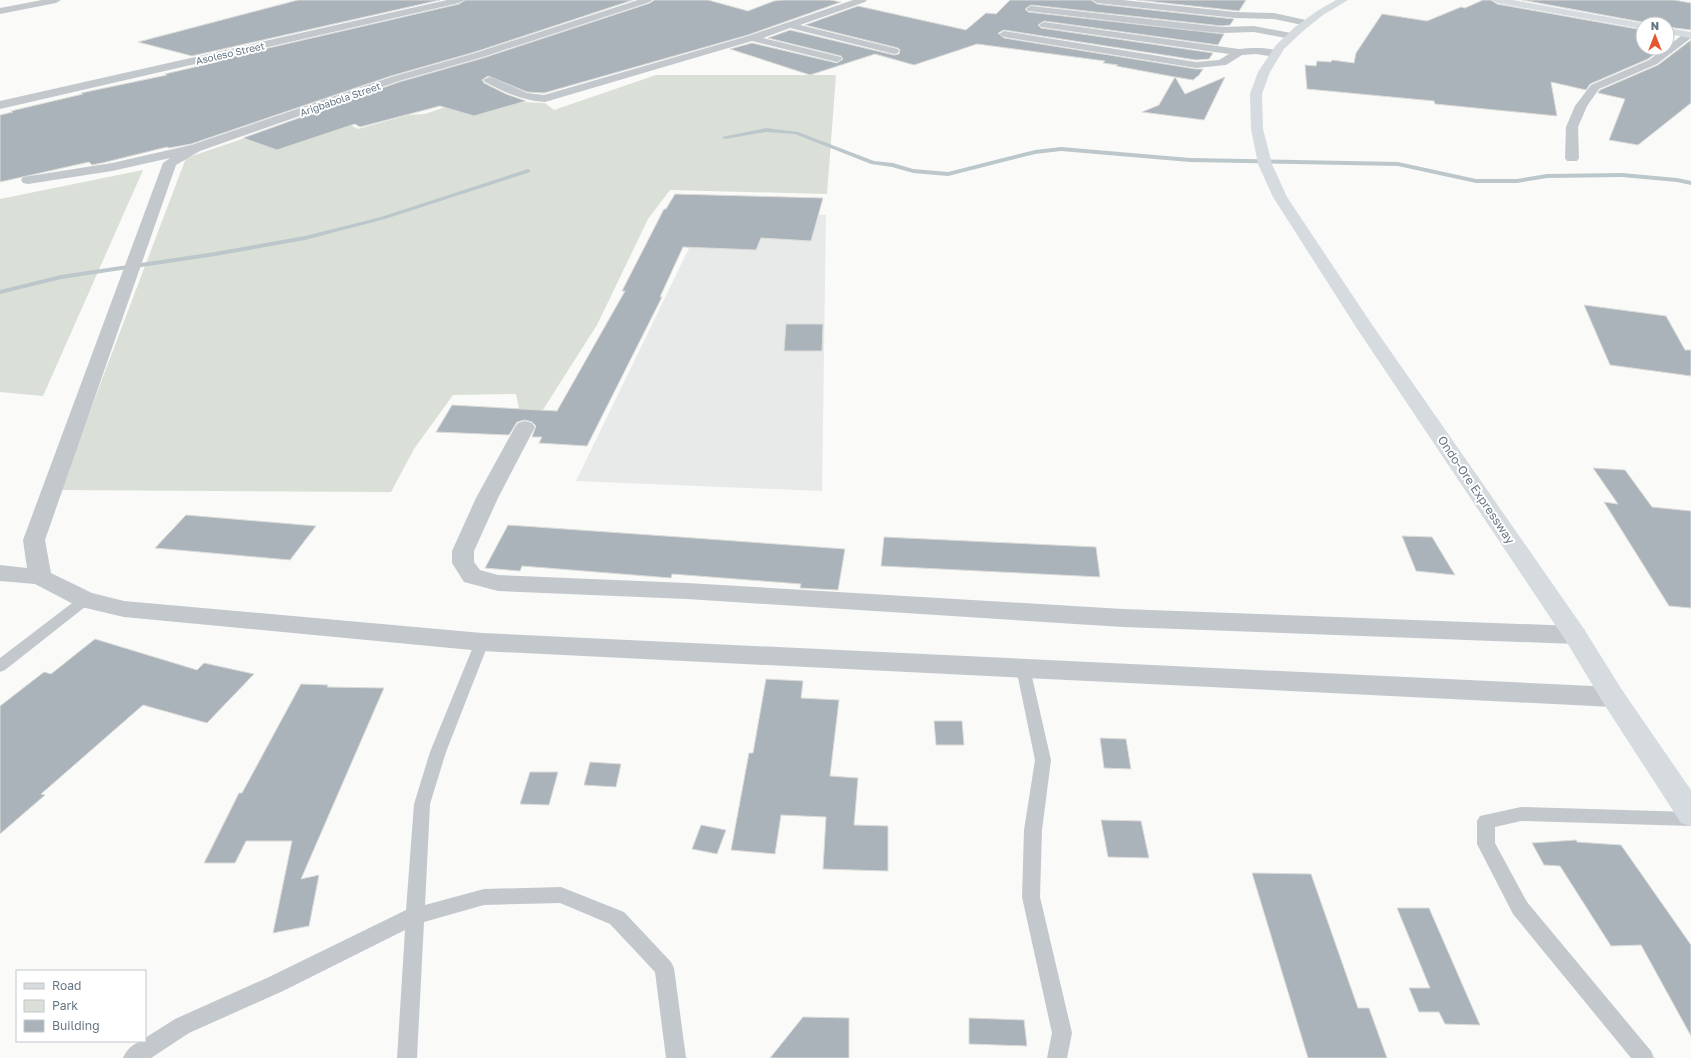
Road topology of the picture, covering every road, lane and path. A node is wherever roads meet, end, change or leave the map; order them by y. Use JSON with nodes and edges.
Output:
{"nodes":[{"id":1,"x":56,"y":0,"type":"edge"},
{"id":2,"x":459,"y":0,"type":"edge"},
{"id":3,"x":647,"y":0,"type":"edge"},
{"id":4,"x":862,"y":0,"type":"edge"},
{"id":5,"x":1039,"y":0,"type":"edge"},
{"id":6,"x":1097,"y":0,"type":"edge"},
{"id":7,"x":1352,"y":0,"type":"edge"},
{"id":8,"x":1497,"y":0,"type":"edge"},
{"id":9,"x":1533,"y":0,"type":"edge"},
{"id":10,"x":1341,"y":1,"type":"edge"},
{"id":11,"x":1031,"y":9,"type":"junction"},
{"id":12,"x":0,"y":11,"type":"edge"},
{"id":13,"x":1306,"y":11,"type":"dead end"},
{"id":14,"x":1320,"y":13,"type":"junction"},
{"id":15,"x":1022,"y":17,"type":"dead end"},
{"id":16,"x":1635,"y":19,"type":"edge"},
{"id":17,"x":1307,"y":22,"type":"junction"},
{"id":18,"x":1032,"y":24,"type":"dead end"},
{"id":19,"x":790,"y":25,"type":"junction"},
{"id":20,"x":1635,"y":25,"type":"edge"},
{"id":21,"x":1013,"y":26,"type":"dead end"},
{"id":22,"x":1675,"y":28,"type":"edge"},
{"id":23,"x":1675,"y":32,"type":"edge"},
{"id":24,"x":1690,"y":33,"type":"edge"},
{"id":25,"x":1004,"y":34,"type":"junction"},
{"id":26,"x":1291,"y":36,"type":"junction"},
{"id":27,"x":752,"y":38,"type":"junction"},
{"id":28,"x":995,"y":43,"type":"dead end"},
{"id":29,"x":894,"y":51,"type":"dead end"},
{"id":30,"x":1239,"y":52,"type":"junction"},
{"id":31,"x":1276,"y":54,"type":"junction"},
{"id":32,"x":837,"y":59,"type":"dead end"},
{"id":33,"x":489,"y":80,"type":"dead end"},
{"id":34,"x":0,"y":105,"type":"edge"},
{"id":35,"x":195,"y":148,"type":"junction"},
{"id":36,"x":1572,"y":158,"type":"dead end"},
{"id":37,"x":28,"y":180,"type":"dead end"},
{"id":38,"x":525,"y":426,"type":"dead end"},
{"id":39,"x":0,"y":573,"type":"edge"},
{"id":40,"x":40,"y":577,"type":"junction"},
{"id":41,"x":85,"y":600,"type":"junction"},
{"id":42,"x":1575,"y":635,"type":"junction"},
{"id":43,"x":482,"y":642,"type":"junction"},
{"id":44,"x":0,"y":666,"type":"edge"},
{"id":45,"x":1023,"y":668,"type":"junction"},
{"id":46,"x":1613,"y":697,"type":"junction"},
{"id":47,"x":1691,"y":814,"type":"edge"},
{"id":48,"x":1691,"y":819,"type":"edge"},
{"id":49,"x":414,"y":916,"type":"junction"},
{"id":50,"x":133,"y":1058,"type":"edge"},
{"id":51,"x":407,"y":1058,"type":"edge"},
{"id":52,"x":676,"y":1058,"type":"edge"},
{"id":53,"x":1057,"y":1058,"type":"edge"},
{"id":54,"x":1644,"y":1058,"type":"edge"}],
"edges":[{"from":1,"to":12,"type":"street"},
{"from":2,"to":34,"type":"street","name":"Asoleso Street"},
{"from":3,"to":35,"type":"street","name":"Arigbabola Street"},
{"from":4,"to":19,"type":"street"},
{"from":5,"to":11,"type":"street"},
{"from":6,"to":17,"type":"street"},
{"from":7,"to":10,"type":"main road","name":"Ondo-Ore Expressway"},
{"from":8,"to":20,"type":"main road"},
{"from":9,"to":16,"type":"main road"},
{"from":10,"to":14,"type":"main road","name":"Ondo-Ore Expressway"},
{"from":11,"to":15,"type":"street"},
{"from":11,"to":26,"type":"street"},
{"from":13,"to":14,"type":"street"},
{"from":14,"to":17,"type":"main road","name":"Ondo-Ore Expressway"},
{"from":17,"to":26,"type":"main road","name":"Ondo-Ore Expressway"},
{"from":18,"to":30,"type":"street"},
{"from":19,"to":27,"type":"street"},
{"from":19,"to":29,"type":"street"},
{"from":21,"to":25,"type":"street"},
{"from":22,"to":24,"type":"main road"},
{"from":23,"to":24,"type":"main road"},
{"from":24,"to":36,"type":"street"},
{"from":25,"to":28,"type":"street"},
{"from":25,"to":30,"type":"street"},
{"from":26,"to":31,"type":"main road","name":"Ondo-Ore Expressway"},
{"from":27,"to":32,"type":"street"},
{"from":27,"to":33,"type":"street"},
{"from":30,"to":31,"type":"street"},
{"from":31,"to":42,"type":"main road","name":"Ondo-Ore Expressway"},
{"from":35,"to":37,"type":"street","name":"Arigbabola Street"},
{"from":35,"to":40,"type":"street"},
{"from":38,"to":42,"type":"street"},
{"from":39,"to":40,"type":"street"},
{"from":40,"to":41,"type":"street"},
{"from":41,"to":43,"type":"street"},
{"from":41,"to":44,"type":"lane"},
{"from":42,"to":46,"type":"main road","name":"Ondo-Ore Expressway"},
{"from":43,"to":45,"type":"street"},
{"from":43,"to":49,"type":"lane"},
{"from":45,"to":46,"type":"street"},
{"from":45,"to":53,"type":"lane"},
{"from":46,"to":47,"type":"main road","name":"Ondo-Ore Expressway"},
{"from":48,"to":54,"type":"lane"},
{"from":49,"to":50,"type":"lane"},
{"from":49,"to":51,"type":"lane"},
{"from":49,"to":52,"type":"lane"}]}
